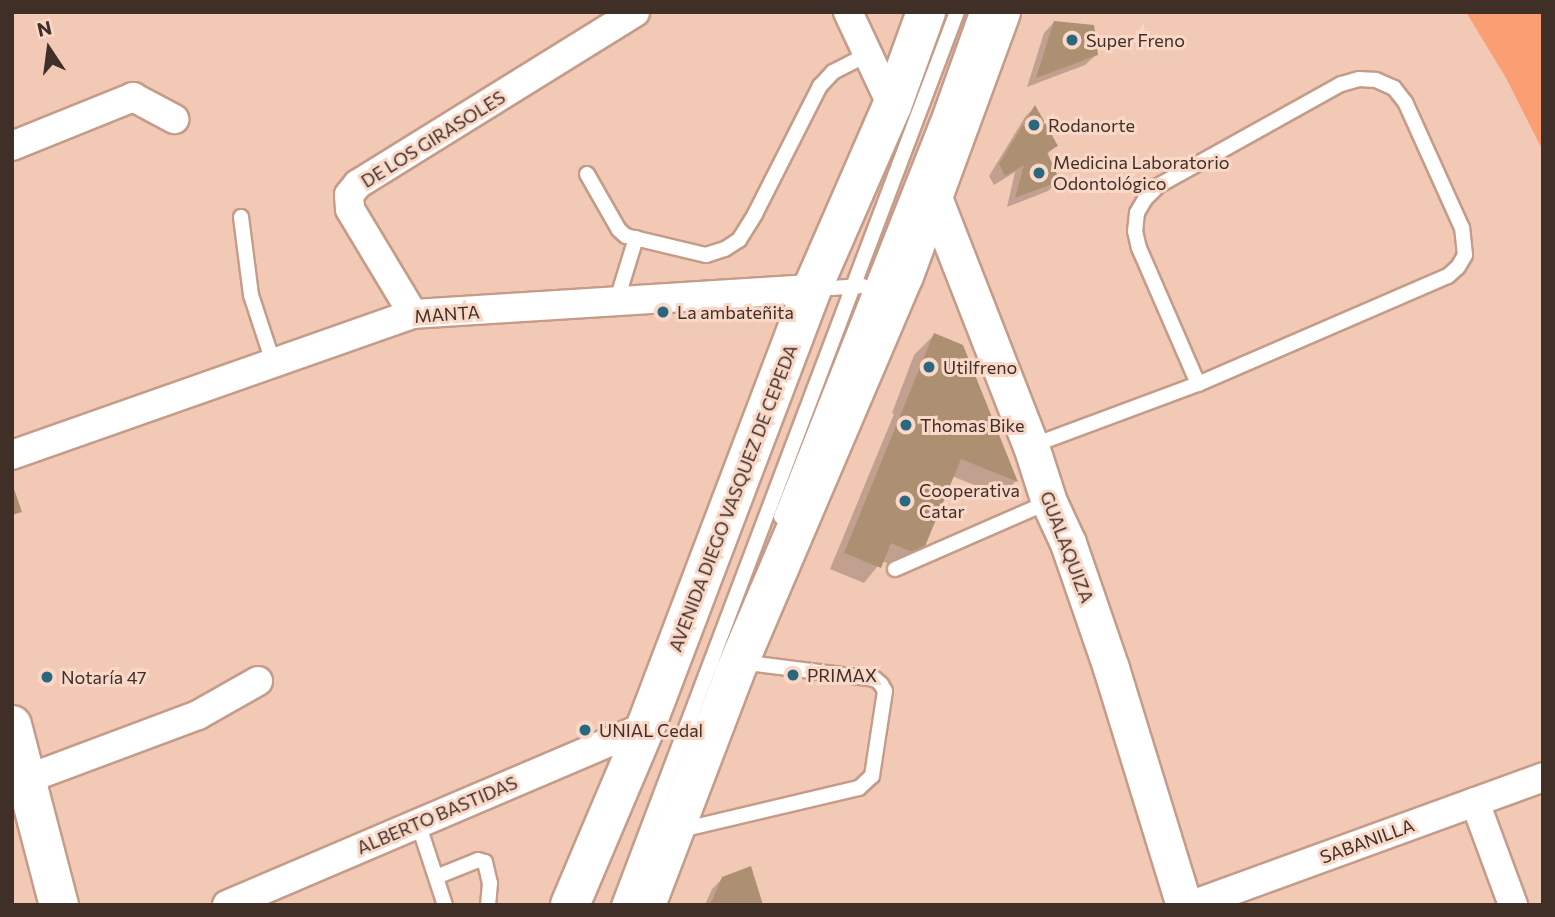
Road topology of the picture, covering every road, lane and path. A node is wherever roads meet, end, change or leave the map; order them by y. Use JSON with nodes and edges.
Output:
{"nodes":[{"id":1,"x":635,"y":12,"type":"edge"},
{"id":2,"x":848,"y":12,"type":"edge"},
{"id":3,"x":926,"y":12,"type":"edge"},
{"id":4,"x":957,"y":12,"type":"edge"},
{"id":5,"x":977,"y":12,"type":"edge"},
{"id":6,"x":1001,"y":12,"type":"edge"},
{"id":7,"x":868,"y":54,"type":"junction"},
{"id":8,"x":892,"y":106,"type":"junction"},
{"id":9,"x":174,"y":119,"type":"dead end"},
{"id":10,"x":12,"y":146,"type":"edge"},
{"id":11,"x":587,"y":174,"type":"dead end"},
{"id":12,"x":933,"y":195,"type":"junction"},
{"id":13,"x":241,"y":217,"type":"dead end"},
{"id":14,"x":636,"y":238,"type":"junction"},
{"id":15,"x":888,"y":281,"type":"junction"},
{"id":16,"x":854,"y":287,"type":"junction"},
{"id":17,"x":811,"y":289,"type":"junction"},
{"id":18,"x":616,"y":303,"type":"junction"},
{"id":19,"x":413,"y":314,"type":"junction"},
{"id":20,"x":273,"y":362,"type":"junction"},
{"id":21,"x":1198,"y":384,"type":"junction"},
{"id":22,"x":1031,"y":446,"type":"junction"},
{"id":23,"x":12,"y":455,"type":"edge"},
{"id":24,"x":1049,"y":502,"type":"junction"},
{"id":25,"x":895,"y":569,"type":"dead end"},
{"id":26,"x":739,"y":662,"type":"junction"},
{"id":27,"x":258,"y":681,"type":"dead end"},
{"id":28,"x":12,"y":725,"type":"edge"},
{"id":29,"x":646,"y":726,"type":"junction"},
{"id":30,"x":1543,"y":777,"type":"edge"},
{"id":31,"x":27,"y":779,"type":"junction"},
{"id":32,"x":1475,"y":802,"type":"junction"},
{"id":33,"x":418,"y":823,"type":"junction"},
{"id":34,"x":676,"y":831,"type":"junction"},
{"id":35,"x":436,"y":877,"type":"junction"},
{"id":36,"x":59,"y":905,"type":"edge"},
{"id":37,"x":227,"y":905,"type":"edge"},
{"id":38,"x":444,"y":905,"type":"edge"},
{"id":39,"x":488,"y":905,"type":"edge"},
{"id":40,"x":570,"y":905,"type":"edge"},
{"id":41,"x":619,"y":905,"type":"edge"},
{"id":42,"x":626,"y":905,"type":"edge"},
{"id":43,"x":646,"y":905,"type":"edge"},
{"id":44,"x":1184,"y":905,"type":"edge"},
{"id":45,"x":1192,"y":905,"type":"edge"},
{"id":46,"x":1513,"y":905,"type":"edge"}],
"edges":[{"from":1,"to":19,"type":"street","name":"DE LOS GIRASOLES"},
{"from":2,"to":7,"type":"street"},
{"from":3,"to":8,"type":"main road","name":"AVENIDA DIEGO VASQUEZ DE CEPEDA"},
{"from":4,"to":16,"type":"lane"},
{"from":5,"to":15,"type":"lane"},
{"from":6,"to":12,"type":"main road"},
{"from":7,"to":8,"type":"street"},
{"from":7,"to":14,"type":"lane"},
{"from":8,"to":17,"type":"main road","name":"AVENIDA DIEGO VASQUEZ DE CEPEDA"},
{"from":9,"to":10,"type":"street"},
{"from":11,"to":14,"type":"lane"},
{"from":12,"to":15,"type":"main road"},
{"from":12,"to":22,"type":"street","name":"GUALAQUIZA"},
{"from":13,"to":20,"type":"lane"},
{"from":14,"to":18,"type":"lane"},
{"from":15,"to":16,"type":"lane","name":"MANTA"},
{"from":15,"to":26,"type":"main road"},
{"from":15,"to":42,"type":"lane"},
{"from":16,"to":17,"type":"lane","name":"MANTA"},
{"from":16,"to":41,"type":"lane"},
{"from":17,"to":18,"type":"street","name":"MANTA"},
{"from":17,"to":29,"type":"main road","name":"AVENIDA DIEGO VASQUEZ DE CEPEDA"},
{"from":18,"to":19,"type":"street","name":"MANTA"},
{"from":19,"to":20,"type":"street","name":"MANTA"},
{"from":20,"to":23,"type":"street","name":"MANTA"},
{"from":21,"to":21,"type":"lane"},
{"from":21,"to":22,"type":"lane"},
{"from":22,"to":24,"type":"street","name":"GUALAQUIZA"},
{"from":24,"to":25,"type":"lane"},
{"from":24,"to":44,"type":"street","name":"GUALAQUIZA"},
{"from":26,"to":34,"type":"main road"},
{"from":26,"to":34,"type":"lane"},
{"from":27,"to":31,"type":"street"},
{"from":28,"to":31,"type":"main road"},
{"from":29,"to":33,"type":"street","name":"ALBERTO BASTIDAS"},
{"from":29,"to":40,"type":"main road","name":"AVENIDA DIEGO VASQUEZ DE CEPEDA"},
{"from":30,"to":32,"type":"street","name":"SABANILLA"},
{"from":31,"to":36,"type":"main road"},
{"from":32,"to":45,"type":"street","name":"SABANILLA"},
{"from":32,"to":46,"type":"street"},
{"from":33,"to":35,"type":"lane"},
{"from":33,"to":37,"type":"street","name":"ALBERTO BASTIDAS"},
{"from":34,"to":43,"type":"main road"},
{"from":35,"to":38,"type":"lane"},
{"from":35,"to":39,"type":"lane"}]}
